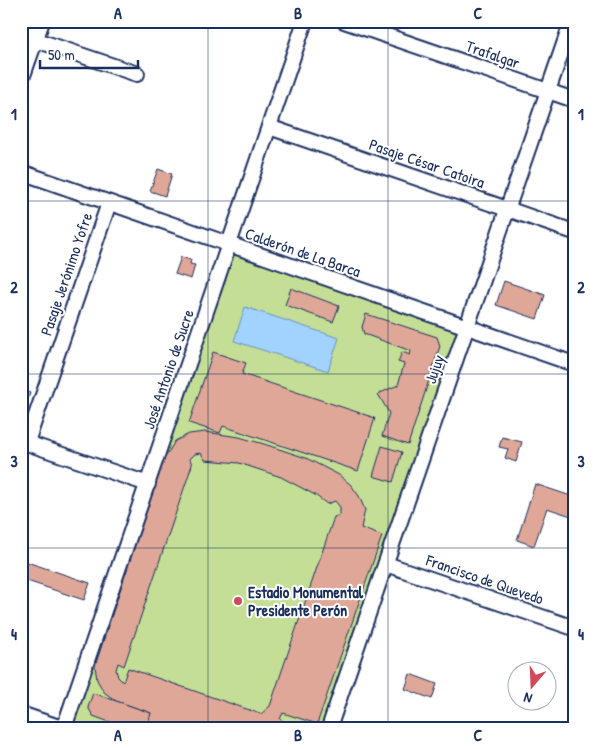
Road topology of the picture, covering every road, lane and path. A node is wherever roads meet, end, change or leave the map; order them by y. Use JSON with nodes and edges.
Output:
{"nodes":[{"id":1,"x":305,"y":21,"type":"edge"},
{"id":2,"x":344,"y":21,"type":"edge"},
{"id":3,"x":572,"y":21,"type":"edge"},
{"id":4,"x":36,"y":30,"type":"edge"},
{"id":5,"x":21,"y":72,"type":"edge"},
{"id":6,"x":137,"y":74,"type":"dead end"},
{"id":7,"x":548,"y":91,"type":"junction"},
{"id":8,"x":574,"y":100,"type":"edge"},
{"id":9,"x":269,"y":128,"type":"junction"},
{"id":10,"x":21,"y":172,"type":"edge"},
{"id":11,"x":109,"y":203,"type":"junction"},
{"id":12,"x":507,"y":209,"type":"junction"},
{"id":13,"x":574,"y":232,"type":"edge"},
{"id":14,"x":229,"y":244,"type":"junction"},
{"id":15,"x":466,"y":327,"type":"junction"},
{"id":16,"x":574,"y":364,"type":"edge"},
{"id":17,"x":24,"y":442,"type":"edge"},
{"id":18,"x":148,"y":484,"type":"junction"},
{"id":19,"x":386,"y":564,"type":"junction"},
{"id":20,"x":574,"y":628,"type":"edge"},
{"id":21,"x":21,"y":714,"type":"edge"},
{"id":22,"x":63,"y":728,"type":"edge"},
{"id":23,"x":328,"y":728,"type":"edge"}],
"edges":[{"from":1,"to":9,"type":"street","name":"José Antonio de Sucre"},
{"from":2,"to":7,"type":"street","name":"Trafalgar"},
{"from":3,"to":7,"type":"street","name":"Jujuy"},
{"from":4,"to":5,"type":"street"},
{"from":4,"to":6,"type":"street"},
{"from":7,"to":8,"type":"street","name":"Trafalgar"},
{"from":7,"to":12,"type":"street","name":"Jujuy"},
{"from":9,"to":12,"type":"street","name":"Pasaje César Catoira"},
{"from":9,"to":14,"type":"street","name":"José Antonio de Sucre"},
{"from":10,"to":11,"type":"street","name":"Calderón de La Barca"},
{"from":11,"to":14,"type":"street","name":"Calderón de La Barca"},
{"from":11,"to":17,"type":"street","name":"Pasaje Jerónimo Yofre"},
{"from":12,"to":13,"type":"street","name":"Pasaje César Catoira"},
{"from":12,"to":15,"type":"street","name":"Jujuy"},
{"from":14,"to":15,"type":"street","name":"Calderón de La Barca"},
{"from":14,"to":18,"type":"street","name":"José Antonio de Sucre"},
{"from":15,"to":16,"type":"street","name":"Calderón de La Barca"},
{"from":15,"to":19,"type":"street","name":"Jujuy"},
{"from":17,"to":18,"type":"street"},
{"from":18,"to":22,"type":"street","name":"José Antonio de Sucre"},
{"from":19,"to":20,"type":"street","name":"Francisco de Quevedo"},
{"from":19,"to":23,"type":"street","name":"Jujuy"},
{"from":21,"to":22,"type":"street"}]}
